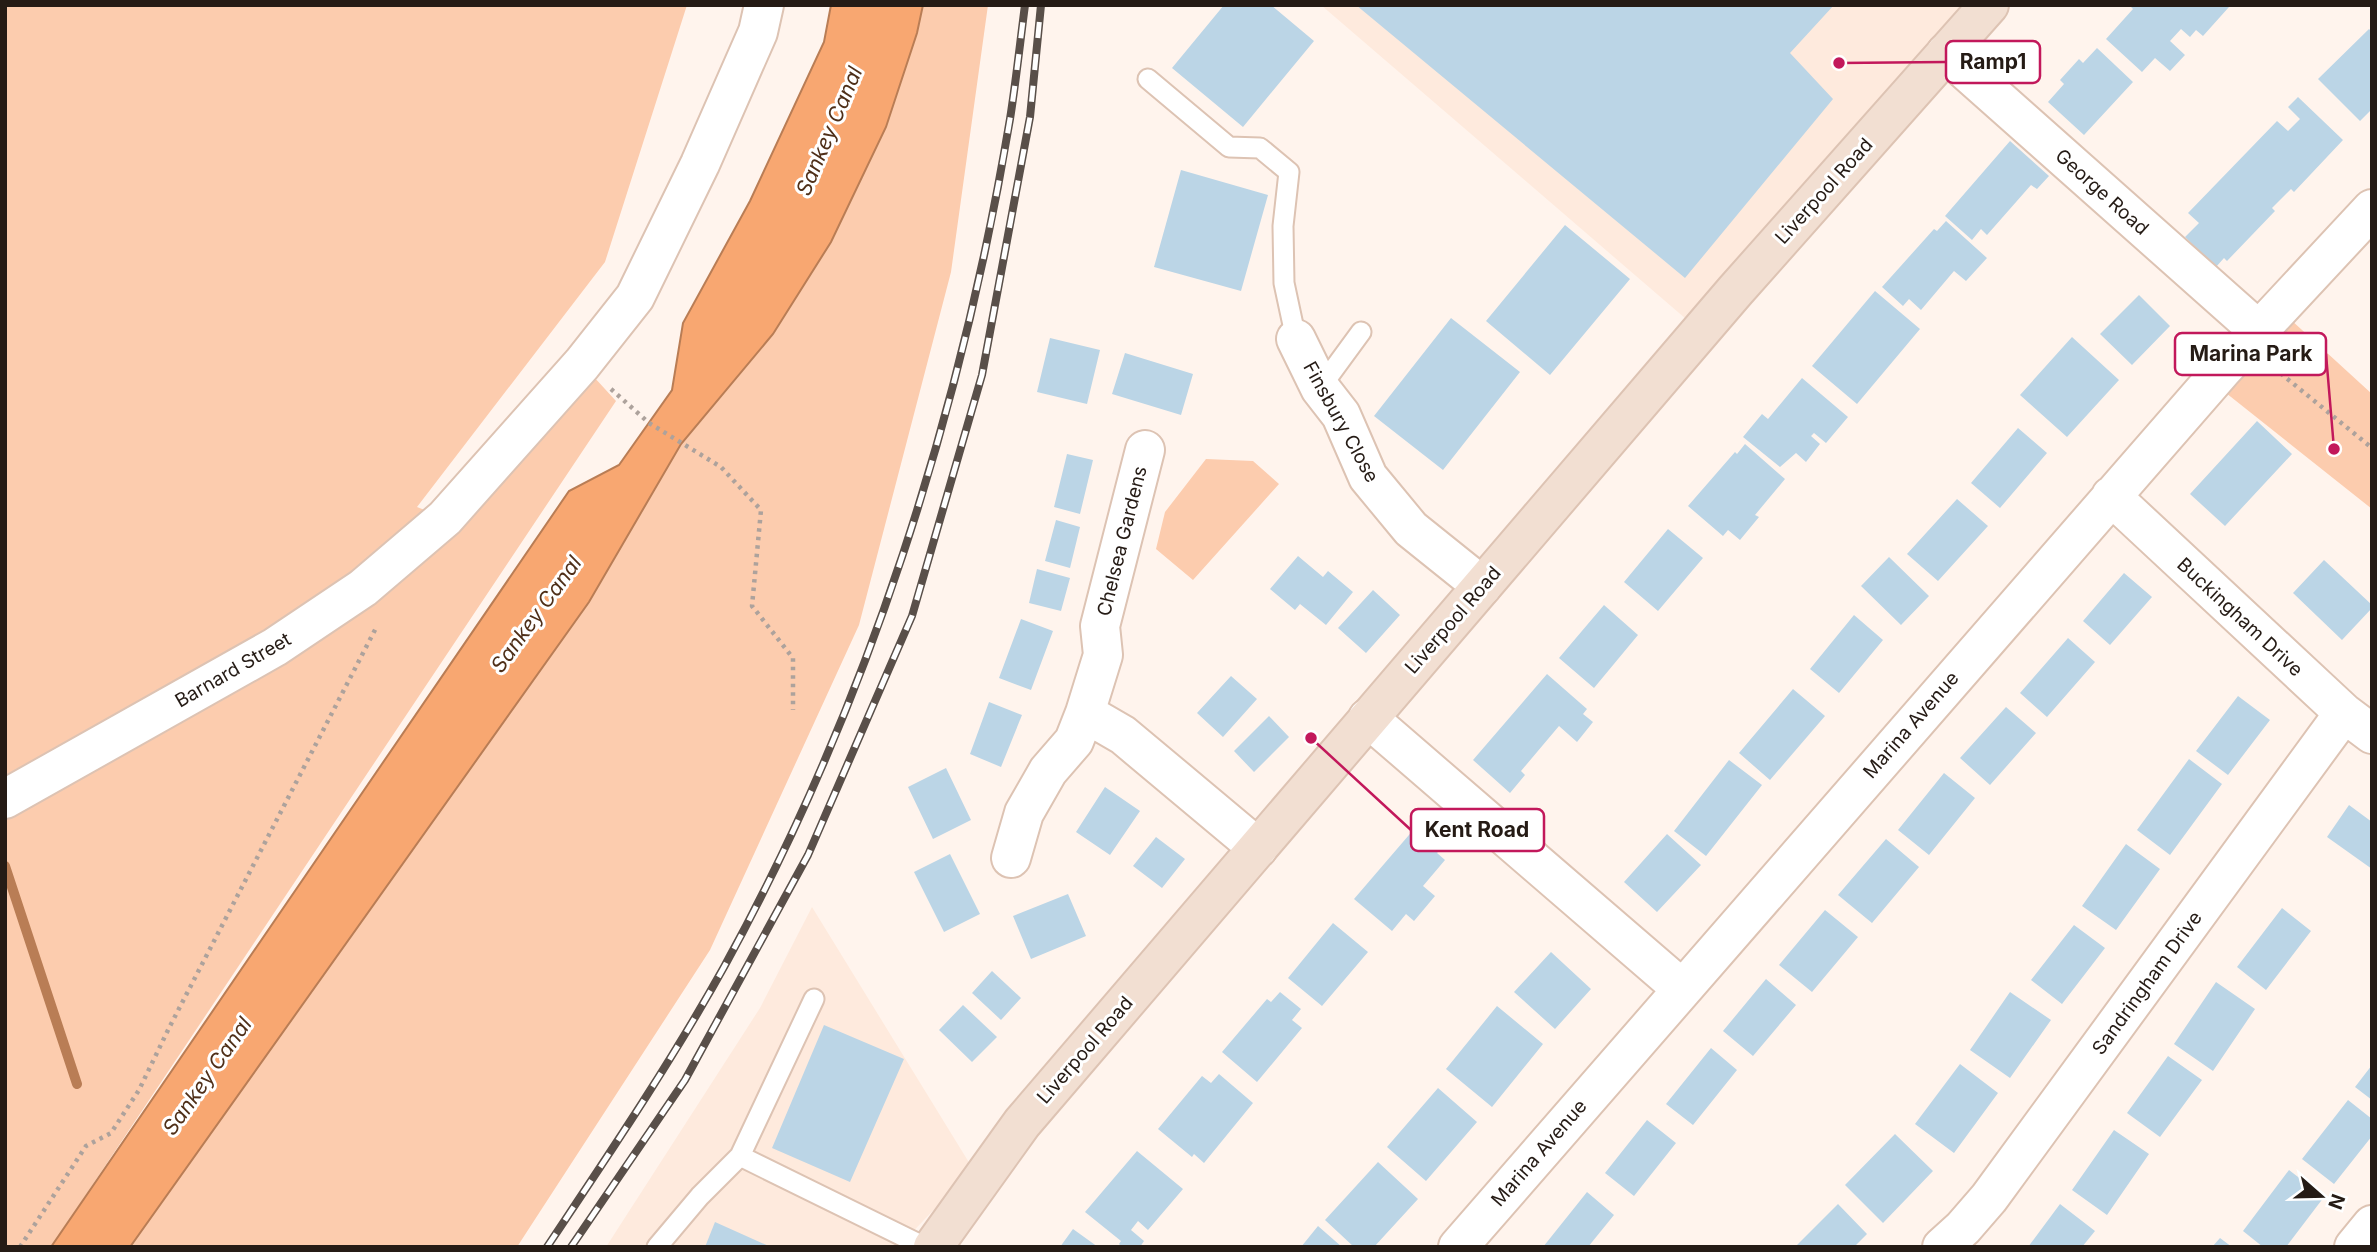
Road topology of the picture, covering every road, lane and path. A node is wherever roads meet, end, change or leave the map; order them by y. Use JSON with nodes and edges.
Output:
{"nodes":[{"id":1,"x":764,"y":5,"type":"edge"},
{"id":2,"x":1989,"y":5,"type":"edge"},
{"id":3,"x":1946,"y":53,"type":"junction"},
{"id":4,"x":1148,"y":79,"type":"dead end"},
{"id":5,"x":2372,"y":209,"type":"edge"},
{"id":6,"x":2258,"y":330,"type":"junction"},
{"id":7,"x":1361,"y":332,"type":"dead end"},
{"id":8,"x":1296,"y":338,"type":"joint"},
{"id":9,"x":582,"y":364,"type":"junction"},
{"id":10,"x":1320,"y":388,"type":"junction"},
{"id":11,"x":2372,"y":448,"type":"edge"},
{"id":12,"x":1145,"y":450,"type":"dead end"},
{"id":13,"x":2111,"y":496,"type":"junction"},
{"id":14,"x":1482,"y":586,"type":"junction"},
{"id":15,"x":384,"y":615,"type":"dead end"},
{"id":16,"x":793,"y":710,"type":"dead end"},
{"id":17,"x":1085,"y":713,"type":"junction"},
{"id":18,"x":1368,"y":718,"type":"junction"},
{"id":19,"x":2358,"y":724,"type":"edge"},
{"id":20,"x":10,"y":796,"type":"edge"},
{"id":21,"x":1258,"y":848,"type":"junction"},
{"id":22,"x":1012,"y":858,"type":"dead end"},
{"id":23,"x":1681,"y":988,"type":"junction"},
{"id":24,"x":814,"y":999,"type":"dead end"},
{"id":25,"x":740,"y":1156,"type":"junction"},
{"id":26,"x":2372,"y":1225,"type":"edge"},
{"id":27,"x":20,"y":1247,"type":"edge"},
{"id":28,"x":657,"y":1247,"type":"edge"},
{"id":29,"x":925,"y":1247,"type":"edge"},
{"id":30,"x":933,"y":1247,"type":"edge"},
{"id":31,"x":1458,"y":1247,"type":"edge"},
{"id":32,"x":1942,"y":1247,"type":"edge"},
{"id":33,"x":2354,"y":1247,"type":"edge"}],
"edges":[{"from":1,"to":9,"type":"street","name":"Barnard Street"},
{"from":2,"to":3,"type":"street","name":"Liverpool Road"},
{"from":3,"to":6,"type":"street","name":"George Road"},
{"from":3,"to":14,"type":"street","name":"Liverpool Road"},
{"from":4,"to":8,"type":"lane"},
{"from":5,"to":6,"type":"street","name":"Marina Avenue"},
{"from":6,"to":11,"type":"path"},
{"from":6,"to":13,"type":"street","name":"Marina Avenue"},
{"from":7,"to":10,"type":"lane"},
{"from":8,"to":10,"type":"street","name":"Finsbury Close"},
{"from":9,"to":16,"type":"path"},
{"from":9,"to":20,"type":"street","name":"Barnard Street"},
{"from":10,"to":14,"type":"street","name":"Finsbury Close"},
{"from":12,"to":17,"type":"street","name":"Chelsea Gardens"},
{"from":13,"to":19,"type":"street","name":"Buckingham Drive"},
{"from":13,"to":23,"type":"street","name":"Marina Avenue"},
{"from":14,"to":18,"type":"street","name":"Liverpool Road"},
{"from":15,"to":27,"type":"path"},
{"from":17,"to":21,"type":"street"},
{"from":17,"to":22,"type":"street","name":"Chelsea Gardens"},
{"from":18,"to":21,"type":"street","name":"Liverpool Road"},
{"from":18,"to":23,"type":"street"},
{"from":19,"to":32,"type":"street","name":"Sandringham Drive"},
{"from":21,"to":30,"type":"street","name":"Liverpool Road"},
{"from":23,"to":31,"type":"street","name":"Marina Avenue"},
{"from":24,"to":25,"type":"lane"},
{"from":25,"to":28,"type":"lane"},
{"from":25,"to":29,"type":"lane"},
{"from":26,"to":33,"type":"street"}]}
